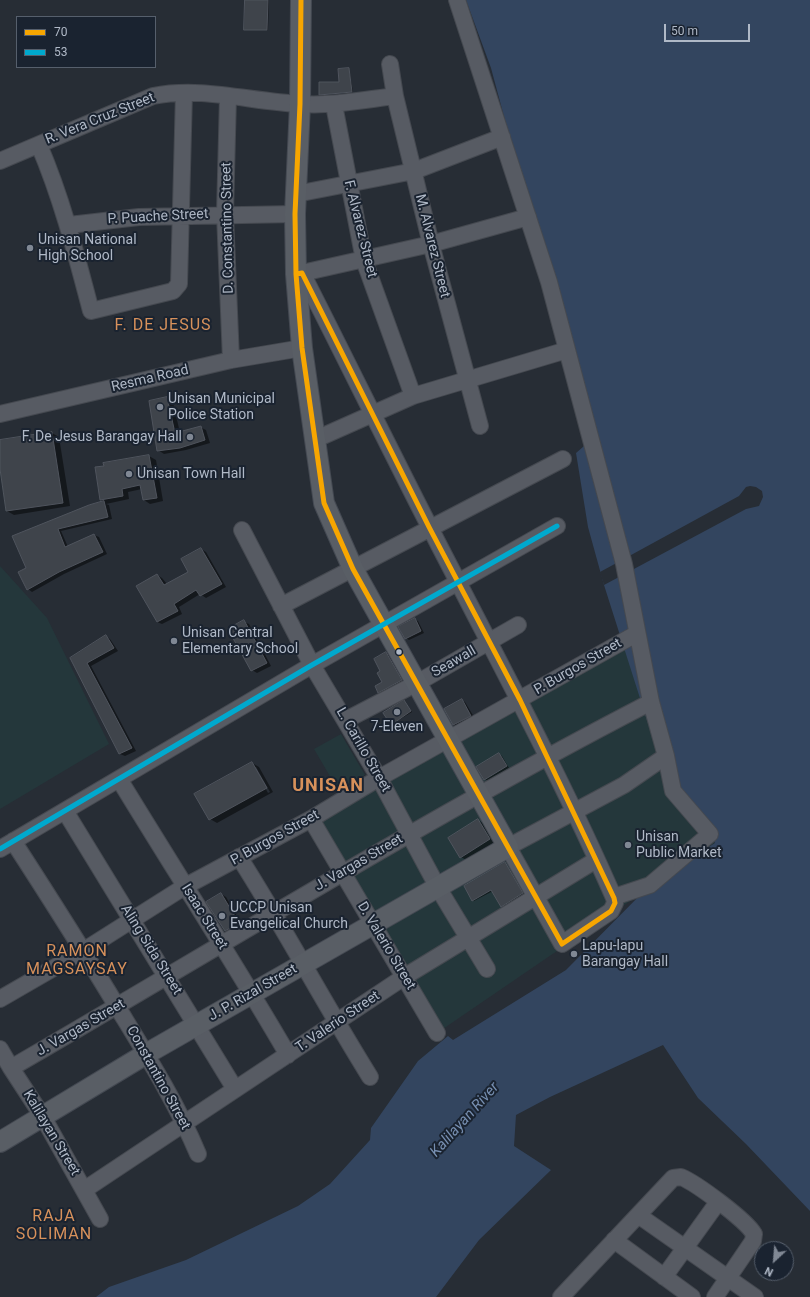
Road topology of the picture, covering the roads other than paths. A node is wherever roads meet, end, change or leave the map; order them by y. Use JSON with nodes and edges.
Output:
{"nodes":[{"id":1,"x":302,"y":0,"type":"edge"},
{"id":2,"x":457,"y":0,"type":"edge"},
{"id":3,"x":390,"y":64,"type":"dead end"},
{"id":4,"x":184,"y":93,"type":"junction"},
{"id":5,"x":228,"y":96,"type":"junction"},
{"id":6,"x":395,"y":96,"type":"junction"},
{"id":7,"x":300,"y":104,"type":"junction"},
{"id":8,"x":334,"y":105,"type":"junction"},
{"id":9,"x":502,"y":137,"type":"junction"},
{"id":10,"x":39,"y":145,"type":"junction"},
{"id":11,"x":0,"y":161,"type":"edge"},
{"id":12,"x":414,"y":171,"type":"junction"},
{"id":13,"x":348,"y":185,"type":"junction"},
{"id":14,"x":296,"y":194,"type":"junction"},
{"id":15,"x":225,"y":214,"type":"junction"},
{"id":16,"x":295,"y":214,"type":"junction"},
{"id":17,"x":181,"y":215,"type":"junction"},
{"id":18,"x":528,"y":217,"type":"junction"},
{"id":19,"x":69,"y":225,"type":"junction"},
{"id":20,"x":431,"y":244,"type":"junction"},
{"id":21,"x":364,"y":260,"type":"junction"},
{"id":22,"x":299,"y":273,"type":"junction"},
{"id":23,"x":302,"y":348,"type":"junction"},
{"id":24,"x":567,"y":350,"type":"junction"},
{"id":25,"x":231,"y":360,"type":"junction"},
{"id":26,"x":467,"y":379,"type":"junction"},
{"id":27,"x":412,"y":396,"type":"junction"},
{"id":28,"x":0,"y":414,"type":"edge"},
{"id":29,"x":373,"y":414,"type":"junction"},
{"id":30,"x":480,"y":426,"type":"dead end"},
{"id":31,"x":314,"y":440,"type":"junction"},
{"id":32,"x":563,"y":458,"type":"dead end"},
{"id":33,"x":556,"y":526,"type":"dead end"},
{"id":34,"x":429,"y":527,"type":"junction"},
{"id":35,"x":242,"y":530,"type":"dead end"},
{"id":36,"x":353,"y":569,"type":"junction"},
{"id":37,"x":458,"y":583,"type":"junction"},
{"id":38,"x":281,"y":606,"type":"junction"},
{"id":39,"x":384,"y":623,"type":"junction"},
{"id":40,"x":518,"y":625,"type":"dead end"},
{"id":41,"x":636,"y":634,"type":"junction"},
{"id":42,"x":490,"y":641,"type":"junction"},
{"id":43,"x":312,"y":664,"type":"junction"},
{"id":44,"x":417,"y":683,"type":"junction"},
{"id":45,"x":520,"y":700,"type":"junction"},
{"id":46,"x":650,"y":702,"type":"junction"},
{"id":47,"x":346,"y":720,"type":"junction"},
{"id":48,"x":448,"y":741,"type":"junction"},
{"id":49,"x":547,"y":755,"type":"junction"},
{"id":50,"x":666,"y":756,"type":"junction"},
{"id":51,"x":379,"y":778,"type":"junction"},
{"id":52,"x":119,"y":779,"type":"junction"},
{"id":53,"x":478,"y":795,"type":"junction"},
{"id":54,"x":65,"y":811,"type":"junction"},
{"id":55,"x":574,"y":813,"type":"junction"},
{"id":56,"x":311,"y":819,"type":"junction"},
{"id":57,"x":410,"y":833,"type":"junction"},
{"id":58,"x":6,"y":845,"type":"edge"},
{"id":59,"x":508,"y":847,"type":"junction"},
{"id":60,"x":239,"y":857,"type":"junction"},
{"id":61,"x":596,"y":860,"type":"junction"},
{"id":62,"x":343,"y":872,"type":"junction"},
{"id":63,"x":437,"y":886,"type":"junction"},
{"id":64,"x":184,"y":887,"type":"junction"},
{"id":65,"x":535,"y":897,"type":"junction"},
{"id":66,"x":614,"y":900,"type":"junction"},
{"id":67,"x":274,"y":912,"type":"junction"},
{"id":68,"x":131,"y":919,"type":"junction"},
{"id":69,"x":372,"y":924,"type":"junction"},
{"id":70,"x":469,"y":938,"type":"junction"},
{"id":71,"x":221,"y":944,"type":"junction"},
{"id":72,"x":83,"y":951,"type":"junction"},
{"id":73,"x":303,"y":963,"type":"junction"},
{"id":74,"x":487,"y":969,"type":"dead end"},
{"id":75,"x":168,"y":977,"type":"junction"},
{"id":76,"x":404,"y":977,"type":"junction"},
{"id":77,"x":252,"y":994,"type":"junction"},
{"id":78,"x":0,"y":1000,"type":"edge"},
{"id":79,"x":117,"y":1007,"type":"junction"},
{"id":80,"x":336,"y":1022,"type":"junction"},
{"id":81,"x":197,"y":1026,"type":"junction"},
{"id":82,"x":437,"y":1033,"type":"dead end"},
{"id":83,"x":0,"y":1048,"type":"edge"},
{"id":84,"x":146,"y":1054,"type":"junction"},
{"id":85,"x":288,"y":1056,"type":"junction"},
{"id":86,"x":11,"y":1068,"type":"junction"},
{"id":87,"x":370,"y":1077,"type":"dead end"},
{"id":88,"x":235,"y":1090,"type":"junction"},
{"id":89,"x":43,"y":1117,"type":"junction"},
{"id":90,"x":185,"y":1122,"type":"junction"},
{"id":91,"x":0,"y":1142,"type":"edge"},
{"id":92,"x":198,"y":1154,"type":"dead end"},
{"id":93,"x":84,"y":1190,"type":"junction"},
{"id":94,"x":718,"y":1202,"type":"junction"},
{"id":95,"x":638,"y":1215,"type":"junction"},
{"id":96,"x":100,"y":1219,"type":"dead end"},
{"id":97,"x":614,"y":1240,"type":"junction"},
{"id":98,"x":684,"y":1248,"type":"junction"},
{"id":99,"x":664,"y":1277,"type":"junction"},
{"id":100,"x":729,"y":1278,"type":"junction"},
{"id":101,"x":569,"y":1294,"type":"edge"},
{"id":102,"x":692,"y":1297,"type":"edge"},
{"id":103,"x":715,"y":1297,"type":"edge"},
{"id":104,"x":755,"y":1297,"type":"edge"}],
"edges":[{"from":1,"to":7,"type":"main road"},
{"from":2,"to":9,"type":"street"},
{"from":3,"to":6,"type":"street","name":"M. Alvarez Street"},
{"from":4,"to":5,"type":"street","name":"R. Vera Cruz Street"},
{"from":4,"to":10,"type":"street","name":"R. Vera Cruz Street"},
{"from":4,"to":17,"type":"street"},
{"from":5,"to":7,"type":"street","name":"R. Vera Cruz Street"},
{"from":5,"to":15,"type":"street","name":"D. Constantino Street"},
{"from":6,"to":8,"type":"street","name":"R. Vera Cruz Street"},
{"from":6,"to":12,"type":"street","name":"M. Alvarez Street"},
{"from":7,"to":8,"type":"street","name":"R. Vera Cruz Street"},
{"from":7,"to":14,"type":"main road"},
{"from":8,"to":13,"type":"street","name":"F. Alvarez Street"},
{"from":9,"to":12,"type":"street"},
{"from":9,"to":18,"type":"street"},
{"from":10,"to":11,"type":"street","name":"R. Vera Cruz Street"},
{"from":10,"to":19,"type":"street"},
{"from":12,"to":13,"type":"street"},
{"from":12,"to":20,"type":"street","name":"M. Alvarez Street"},
{"from":13,"to":14,"type":"street"},
{"from":13,"to":21,"type":"street","name":"F. Alvarez Street"},
{"from":14,"to":16,"type":"main road"},
{"from":15,"to":16,"type":"street","name":"P. Puache Street"},
{"from":15,"to":17,"type":"street","name":"P. Puache Street"},
{"from":15,"to":25,"type":"street","name":"D. Constantino Street"},
{"from":16,"to":22,"type":"main road"},
{"from":17,"to":19,"type":"street","name":"P. Puache Street"},
{"from":17,"to":19,"type":"street"},
{"from":18,"to":20,"type":"street"},
{"from":18,"to":24,"type":"street"},
{"from":20,"to":21,"type":"street"},
{"from":20,"to":26,"type":"street","name":"M. Alvarez Street"},
{"from":21,"to":22,"type":"street"},
{"from":21,"to":27,"type":"street","name":"F. Alvarez Street"},
{"from":22,"to":23,"type":"main road"},
{"from":22,"to":29,"type":"street"},
{"from":23,"to":25,"type":"street","name":"Resma Road"},
{"from":23,"to":31,"type":"main road"},
{"from":24,"to":26,"type":"street"},
{"from":24,"to":41,"type":"street"},
{"from":25,"to":28,"type":"street","name":"Resma Road"},
{"from":26,"to":27,"type":"street"},
{"from":26,"to":30,"type":"street","name":"M. Alvarez Street"},
{"from":27,"to":29,"type":"street"},
{"from":29,"to":31,"type":"street"},
{"from":29,"to":34,"type":"street"},
{"from":31,"to":36,"type":"main road"},
{"from":32,"to":34,"type":"street"},
{"from":33,"to":37,"type":"street"},
{"from":34,"to":36,"type":"street"},
{"from":34,"to":37,"type":"street"},
{"from":35,"to":38,"type":"street","name":"L. Carillo Street"},
{"from":36,"to":38,"type":"street"},
{"from":36,"to":39,"type":"main road"},
{"from":37,"to":39,"type":"street"},
{"from":37,"to":42,"type":"street"},
{"from":38,"to":43,"type":"street","name":"L. Carillo Street"},
{"from":39,"to":43,"type":"street"},
{"from":39,"to":44,"type":"main road"},
{"from":40,"to":42,"type":"street","name":"Seawall"},
{"from":41,"to":45,"type":"street","name":"P. Burgos Street"},
{"from":41,"to":46,"type":"street"},
{"from":42,"to":44,"type":"street","name":"Seawall"},
{"from":42,"to":45,"type":"street"},
{"from":43,"to":47,"type":"street","name":"L. Carillo Street"},
{"from":43,"to":52,"type":"street"},
{"from":44,"to":47,"type":"street","name":"Seawall"},
{"from":44,"to":48,"type":"main road"},
{"from":45,"to":48,"type":"street","name":"P. Burgos Street"},
{"from":45,"to":49,"type":"street"},
{"from":46,"to":49,"type":"street","name":"J. Vargas Street"},
{"from":46,"to":50,"type":"street"},
{"from":47,"to":51,"type":"street","name":"L. Carillo Street"},
{"from":48,"to":51,"type":"street","name":"P. Burgos Street"},
{"from":48,"to":53,"type":"main road"},
{"from":49,"to":53,"type":"street","name":"J. Vargas Street"},
{"from":49,"to":55,"type":"street"},
{"from":50,"to":55,"type":"street"},
{"from":50,"to":66,"type":"street"},
{"from":51,"to":56,"type":"street","name":"P. Burgos Street"},
{"from":51,"to":57,"type":"street","name":"L. Carillo Street"},
{"from":52,"to":54,"type":"street"},
{"from":52,"to":64,"type":"street","name":"Isaac Street"},
{"from":53,"to":57,"type":"street","name":"J. Vargas Street"},
{"from":53,"to":59,"type":"main road"},
{"from":54,"to":58,"type":"street"},
{"from":54,"to":68,"type":"street","name":"Aling Sida Street"},
{"from":55,"to":59,"type":"street"},
{"from":55,"to":61,"type":"street"},
{"from":56,"to":60,"type":"street","name":"P. Burgos Street"},
{"from":56,"to":62,"type":"street","name":"D. Valerio Street"},
{"from":57,"to":62,"type":"street","name":"J. Vargas Street"},
{"from":57,"to":63,"type":"street","name":"L. Carillo Street"},
{"from":58,"to":72,"type":"street","name":"Constantino Street"},
{"from":59,"to":63,"type":"main road","name":"J. P. Rizal Street"},
{"from":59,"to":65,"type":"street"},
{"from":60,"to":64,"type":"street","name":"P. Burgos Street"},
{"from":60,"to":67,"type":"street"},
{"from":61,"to":65,"type":"street","name":"T. Valerio Street"},
{"from":61,"to":66,"type":"street"},
{"from":62,"to":67,"type":"street","name":"J. Vargas Street"},
{"from":62,"to":69,"type":"street","name":"D. Valerio Street"},
{"from":63,"to":69,"type":"main road","name":"J. P. Rizal Street"},
{"from":63,"to":70,"type":"street","name":"L. Carillo Street"},
{"from":64,"to":68,"type":"street","name":"P. Burgos Street"},
{"from":64,"to":71,"type":"street","name":"Isaac Street"},
{"from":65,"to":66,"type":"street"},
{"from":65,"to":70,"type":"street","name":"T. Valerio Street"},
{"from":67,"to":71,"type":"street","name":"J. Vargas Street"},
{"from":67,"to":73,"type":"street"},
{"from":68,"to":72,"type":"street","name":"P. Burgos Street"},
{"from":68,"to":75,"type":"street","name":"Aling Sida Street"},
{"from":69,"to":73,"type":"main road","name":"J. P. Rizal Street"},
{"from":69,"to":76,"type":"street","name":"D. Valerio Street"},
{"from":70,"to":74,"type":"street","name":"L. Carillo Street"},
{"from":70,"to":76,"type":"street","name":"T. Valerio Street"},
{"from":71,"to":75,"type":"street","name":"J. Vargas Street"},
{"from":71,"to":77,"type":"street","name":"Isaac Street"},
{"from":72,"to":78,"type":"street","name":"P. Burgos Street"},
{"from":72,"to":79,"type":"street","name":"Constantino Street"},
{"from":73,"to":77,"type":"main road","name":"J. P. Rizal Street"},
{"from":73,"to":80,"type":"street"},
{"from":75,"to":79,"type":"street","name":"J. Vargas Street"},
{"from":75,"to":81,"type":"street","name":"Aling Sida Street"},
{"from":76,"to":80,"type":"street","name":"T. Valerio Street"},
{"from":76,"to":82,"type":"street","name":"D. Valerio Street"},
{"from":77,"to":81,"type":"main road","name":"J. P. Rizal Street"},
{"from":77,"to":85,"type":"street","name":"Isaac Street"},
{"from":79,"to":84,"type":"street","name":"Constantino Street"},
{"from":79,"to":86,"type":"street","name":"J. Vargas Street"},
{"from":80,"to":85,"type":"street","name":"T. Valerio Street"},
{"from":80,"to":87,"type":"street"},
{"from":81,"to":84,"type":"main road","name":"J. P. Rizal Street"},
{"from":81,"to":88,"type":"street","name":"Aling Sida Street"},
{"from":83,"to":86,"type":"street","name":"Kalilayan Street"},
{"from":84,"to":89,"type":"main road","name":"J. P. Rizal Street"},
{"from":84,"to":90,"type":"street","name":"Constantino Street"},
{"from":85,"to":88,"type":"street","name":"T. Valerio Street"},
{"from":86,"to":89,"type":"street","name":"Kalilayan Street"},
{"from":88,"to":90,"type":"street","name":"T. Valerio Street"},
{"from":89,"to":91,"type":"main road","name":"J. P. Rizal Street"},
{"from":89,"to":93,"type":"street","name":"Kalilayan Street"},
{"from":90,"to":92,"type":"street","name":"Constantino Street"},
{"from":90,"to":93,"type":"street","name":"T. Valerio Street"},
{"from":93,"to":96,"type":"street","name":"Kalilayan Street"},
{"from":94,"to":95,"type":"street"},
{"from":94,"to":98,"type":"street"},
{"from":94,"to":100,"type":"street"},
{"from":95,"to":97,"type":"street"},
{"from":95,"to":98,"type":"street"},
{"from":97,"to":99,"type":"street"},
{"from":97,"to":101,"type":"street"},
{"from":98,"to":99,"type":"street"},
{"from":98,"to":100,"type":"street"},
{"from":99,"to":102,"type":"street"},
{"from":100,"to":103,"type":"street"},
{"from":100,"to":104,"type":"street"}]}
